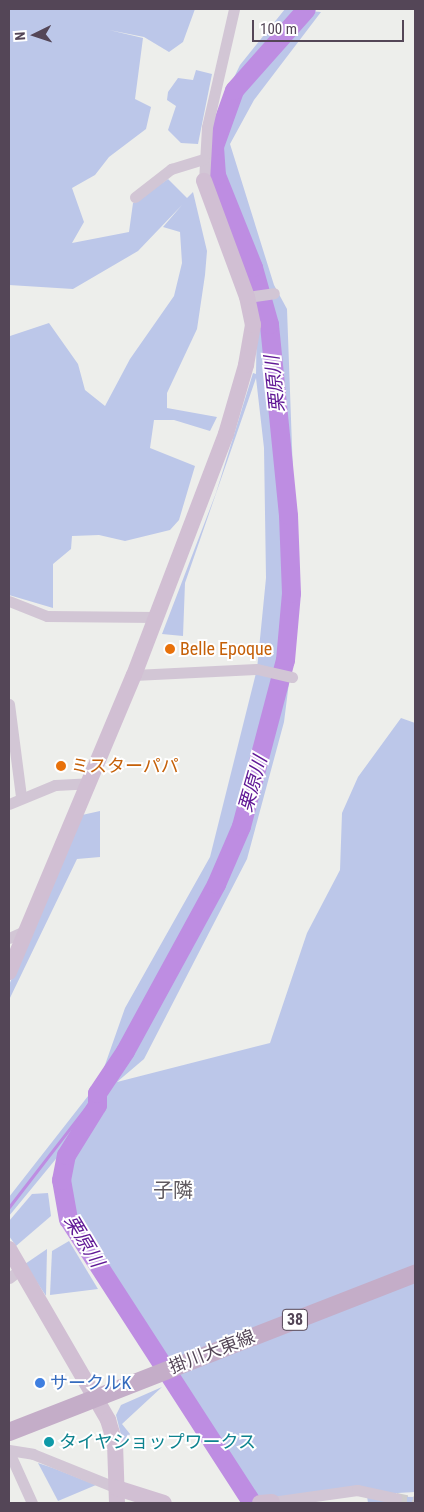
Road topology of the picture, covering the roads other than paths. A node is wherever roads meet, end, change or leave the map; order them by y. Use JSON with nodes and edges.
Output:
{"nodes":[{"id":1,"x":234,"y":9,"type":"edge"},
{"id":2,"x":204,"y":159,"type":"junction"},
{"id":3,"x":204,"y":181,"type":"joint"},
{"id":4,"x":135,"y":197,"type":"dead end"},
{"id":5,"x":274,"y":293,"type":"dead end"},
{"id":6,"x":251,"y":297,"type":"junction"},
{"id":7,"x":9,"y":601,"type":"edge"},
{"id":8,"x":156,"y":618,"type":"junction"},
{"id":9,"x":134,"y":675,"type":"junction"},
{"id":10,"x":292,"y":677,"type":"dead end"},
{"id":11,"x":9,"y":704,"type":"edge"},
{"id":12,"x":89,"y":783,"type":"junction"},
{"id":13,"x":21,"y":797,"type":"junction"},
{"id":14,"x":9,"y":804,"type":"edge"},
{"id":15,"x":25,"y":931,"type":"junction"},
{"id":16,"x":9,"y":938,"type":"edge"},
{"id":17,"x":9,"y":972,"type":"edge"},
{"id":18,"x":9,"y":1249,"type":"edge"},
{"id":19,"x":15,"y":1274,"type":"edge"},
{"id":20,"x":415,"y":1274,"type":"edge"},
{"id":21,"x":98,"y":1396,"type":"junction"},
{"id":22,"x":9,"y":1432,"type":"edge"},
{"id":23,"x":9,"y":1451,"type":"edge"},
{"id":24,"x":117,"y":1495,"type":"edge"},
{"id":25,"x":396,"y":1498,"type":"dead end"},
{"id":26,"x":266,"y":1502,"type":"edge"},
{"id":27,"x":32,"y":1503,"type":"edge"},
{"id":28,"x":164,"y":1503,"type":"edge"}],
"edges":[{"from":1,"to":2,"type":"street"},
{"from":2,"to":3,"type":"street"},
{"from":2,"to":4,"type":"street"},
{"from":3,"to":6,"type":"street"},
{"from":5,"to":6,"type":"street"},
{"from":6,"to":8,"type":"street"},
{"from":7,"to":8,"type":"street"},
{"from":8,"to":9,"type":"street"},
{"from":9,"to":10,"type":"street"},
{"from":9,"to":12,"type":"street"},
{"from":11,"to":13,"type":"street"},
{"from":12,"to":13,"type":"street"},
{"from":12,"to":15,"type":"street"},
{"from":13,"to":14,"type":"street"},
{"from":15,"to":16,"type":"street"},
{"from":15,"to":17,"type":"street"},
{"from":18,"to":19,"type":"street"},
{"from":19,"to":21,"type":"street"},
{"from":20,"to":21,"type":"main road","name":"掛川大東線","number":"38"},
{"from":21,"to":22,"type":"main road","name":"掛川大東線","number":"38"},
{"from":21,"to":24,"type":"street"},
{"from":23,"to":24,"type":"street"},
{"from":23,"to":27,"type":"street"},
{"from":24,"to":28,"type":"street"},
{"from":25,"to":26,"type":"street"}]}
